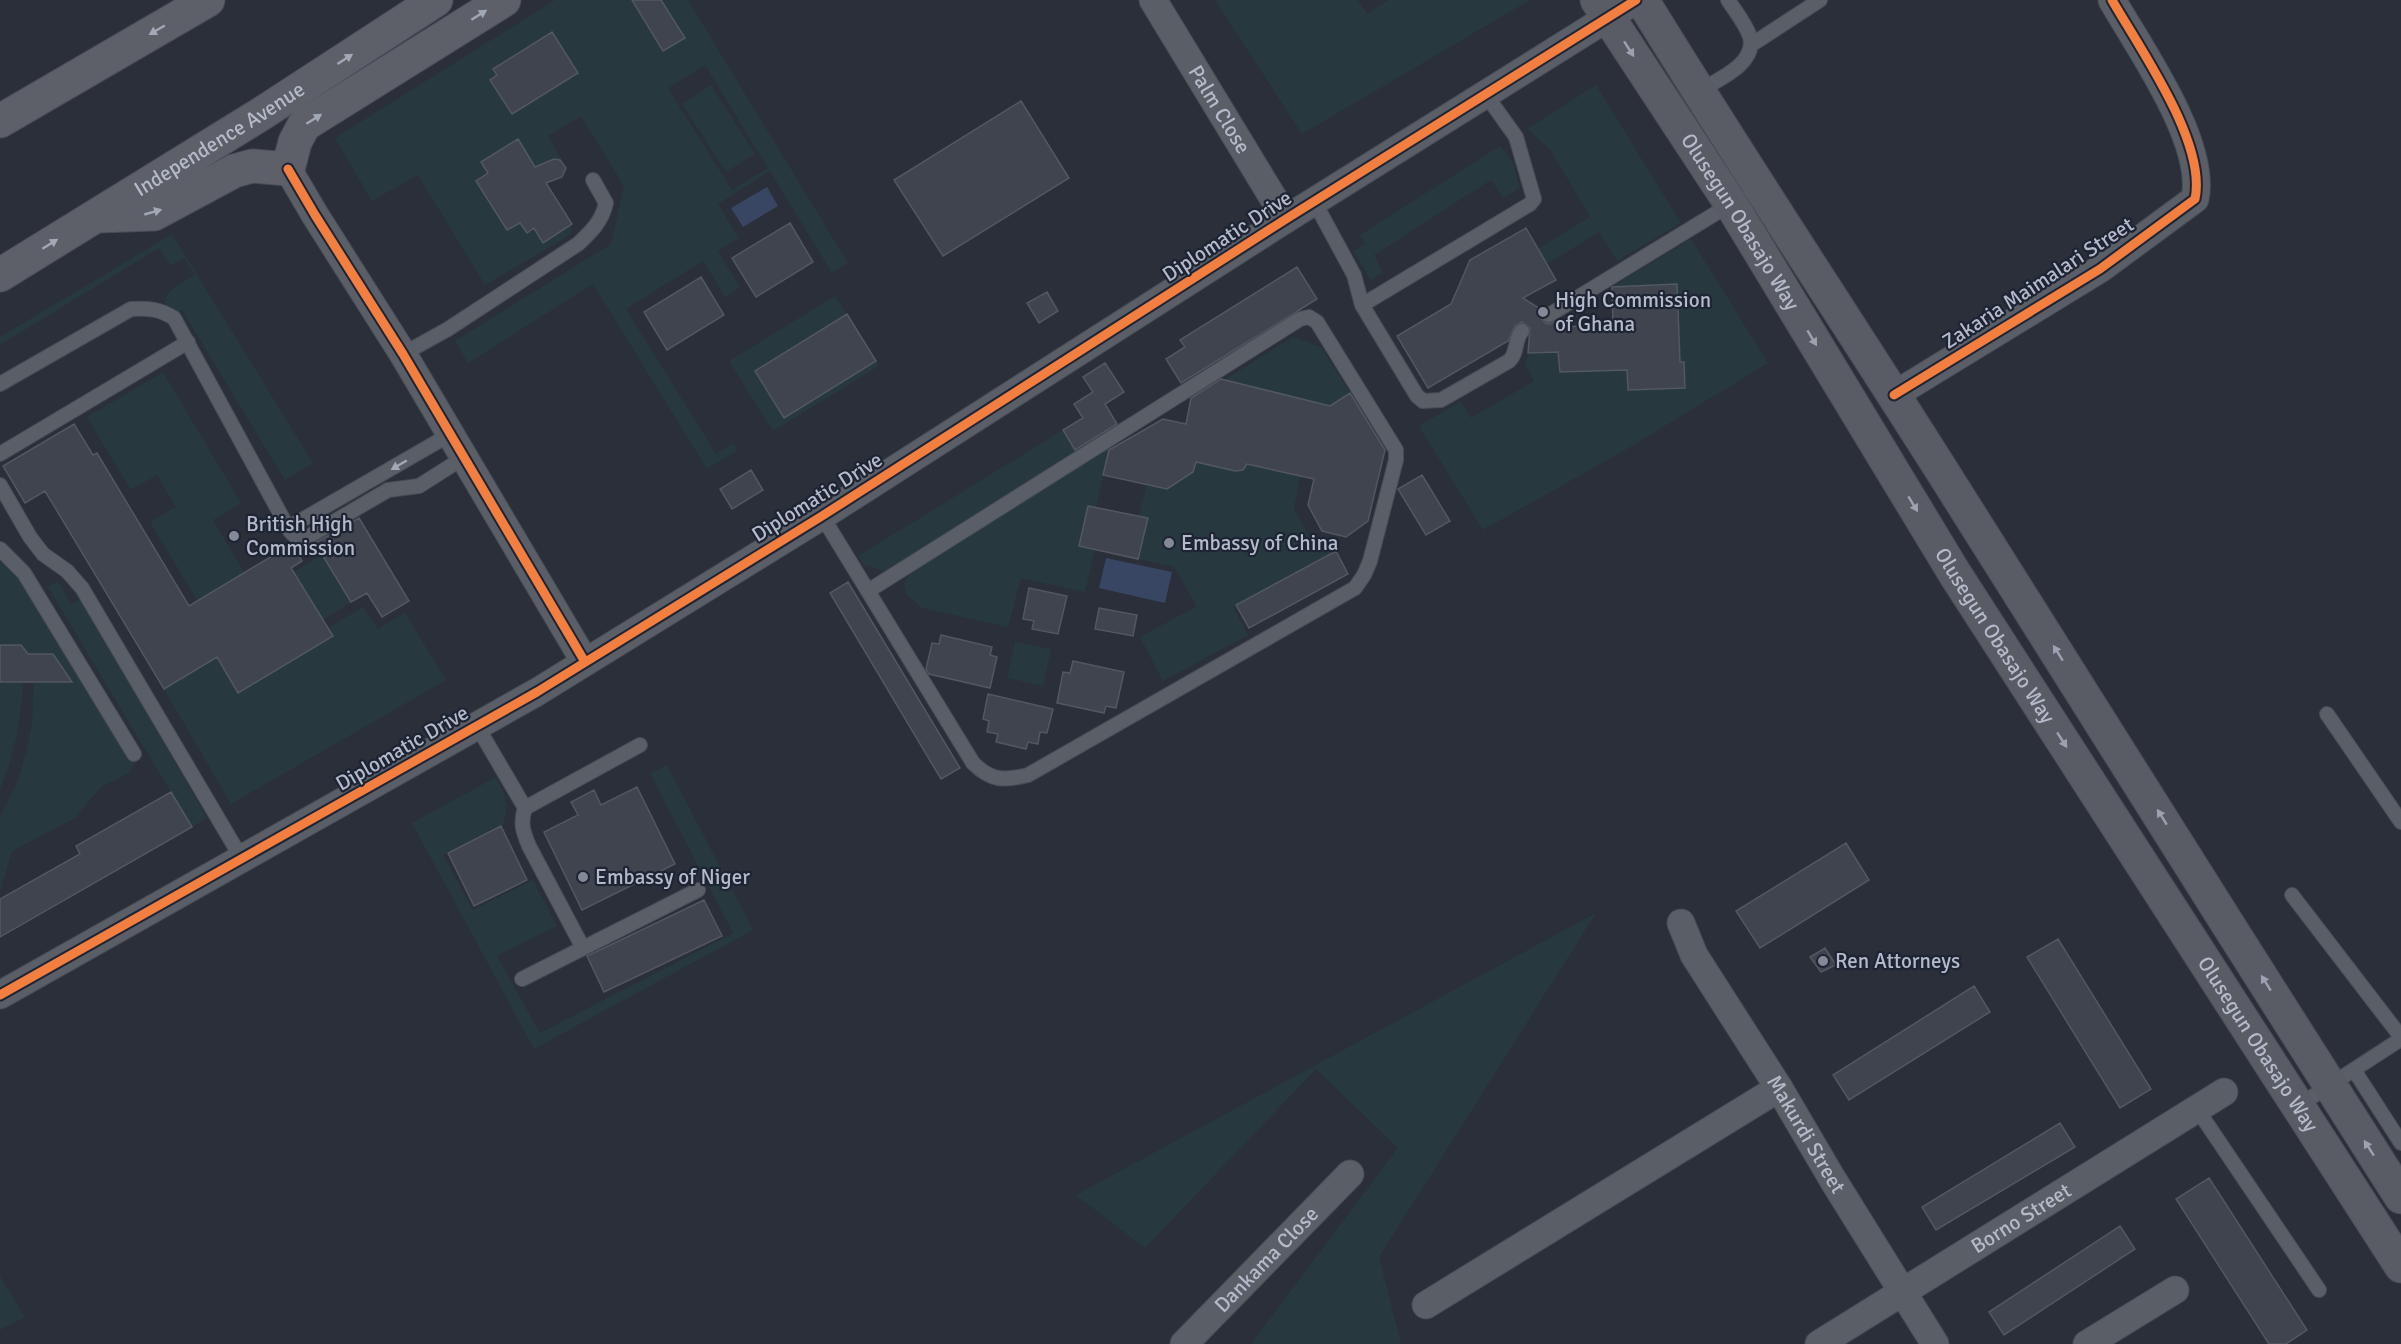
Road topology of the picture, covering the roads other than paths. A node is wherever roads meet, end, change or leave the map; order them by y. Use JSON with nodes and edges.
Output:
{"nodes":[{"id":1,"x":208,"y":0,"type":"edge"},
{"id":2,"x":436,"y":0,"type":"edge"},
{"id":3,"x":504,"y":0,"type":"edge"},
{"id":4,"x":1153,"y":0,"type":"edge"},
{"id":5,"x":1636,"y":0,"type":"edge"},
{"id":6,"x":1642,"y":0,"type":"edge"},
{"id":7,"x":1728,"y":0,"type":"edge"},
{"id":8,"x":1820,"y":0,"type":"edge"},
{"id":9,"x":2112,"y":0,"type":"edge"},
{"id":10,"x":1603,"y":9,"type":"edge"},
{"id":11,"x":1751,"y":45,"type":"junction"},
{"id":12,"x":1698,"y":92,"type":"junction"},
{"id":13,"x":1486,"y":95,"type":"junction"},
{"id":14,"x":0,"y":121,"type":"edge"},
{"id":15,"x":288,"y":169,"type":"junction"},
{"id":16,"x":593,"y":180,"type":"dead end"},
{"id":17,"x":1314,"y":201,"type":"junction"},
{"id":18,"x":1731,"y":204,"type":"junction"},
{"id":19,"x":95,"y":216,"type":"junction"},
{"id":20,"x":1286,"y":219,"type":"junction"},
{"id":21,"x":1809,"y":263,"type":"junction"},
{"id":22,"x":0,"y":275,"type":"edge"},
{"id":23,"x":1777,"y":279,"type":"junction"},
{"id":24,"x":1362,"y":305,"type":"junction"},
{"id":25,"x":1549,"y":315,"type":"dead end"},
{"id":26,"x":1522,"y":331,"type":"dead end"},
{"id":27,"x":188,"y":342,"type":"junction"},
{"id":28,"x":403,"y":354,"type":"junction"},
{"id":29,"x":0,"y":384,"type":"edge"},
{"id":30,"x":1894,"y":395,"type":"junction"},
{"id":31,"x":449,"y":435,"type":"junction"},
{"id":32,"x":0,"y":454,"type":"edge"},
{"id":33,"x":463,"y":458,"type":"junction"},
{"id":34,"x":0,"y":485,"type":"edge"},
{"id":35,"x":822,"y":516,"type":"junction"},
{"id":36,"x":288,"y":528,"type":"junction"},
{"id":37,"x":0,"y":549,"type":"edge"},
{"id":38,"x":868,"y":591,"type":"junction"},
{"id":39,"x":585,"y":663,"type":"junction"},
{"id":40,"x":2327,"y":714,"type":"dead end"},
{"id":41,"x":477,"y":726,"type":"junction"},
{"id":42,"x":640,"y":745,"type":"dead end"},
{"id":43,"x":134,"y":754,"type":"dead end"},
{"id":44,"x":525,"y":808,"type":"junction"},
{"id":45,"x":2401,"y":822,"type":"edge"},
{"id":46,"x":242,"y":859,"type":"junction"},
{"id":47,"x":698,"y":890,"type":"dead end"},
{"id":48,"x":2292,"y":895,"type":"dead end"},
{"id":49,"x":1681,"y":923,"type":"dead end"},
{"id":50,"x":583,"y":948,"type":"junction"},
{"id":51,"x":522,"y":979,"type":"dead end"},
{"id":52,"x":0,"y":995,"type":"edge"},
{"id":53,"x":2401,"y":1038,"type":"edge"},
{"id":54,"x":2342,"y":1078,"type":"junction"},
{"id":55,"x":1779,"y":1088,"type":"junction"},
{"id":56,"x":2224,"y":1092,"type":"dead end"},
{"id":57,"x":2298,"y":1106,"type":"junction"},
{"id":58,"x":2197,"y":1108,"type":"junction"},
{"id":59,"x":2401,"y":1143,"type":"edge"},
{"id":60,"x":1350,"y":1174,"type":"dead end"},
{"id":61,"x":2401,"y":1197,"type":"edge"},
{"id":62,"x":2401,"y":1266,"type":"edge"},
{"id":63,"x":2175,"y":1290,"type":"dead end"},
{"id":64,"x":2319,"y":1290,"type":"dead end"},
{"id":65,"x":1903,"y":1292,"type":"junction"},
{"id":66,"x":1426,"y":1305,"type":"dead end"},
{"id":67,"x":1184,"y":1344,"type":"edge"},
{"id":68,"x":1819,"y":1344,"type":"edge"},
{"id":69,"x":1935,"y":1344,"type":"edge"},
{"id":70,"x":2087,"y":1344,"type":"edge"}],
"edges":[{"from":1,"to":14,"type":"main road","one_way":true},
{"from":19,"to":2,"type":"main road","name":"Independence Avenue","one_way":true},
{"from":15,"to":3,"type":"main road","one_way":true},
{"from":4,"to":20,"type":"street","name":"Palm Close"},
{"from":5,"to":10,"type":"street","name":"Diplomatic Drive"},
{"from":6,"to":12,"type":"main road","name":"Olusegun Obasajo Way"},
{"from":7,"to":11,"type":"lane"},
{"from":8,"to":11,"type":"lane"},
{"from":9,"to":30,"type":"street","name":"Zakaria Maimalari Street"},
{"from":10,"to":13,"type":"street","name":"Diplomatic Drive"},
{"from":10,"to":18,"type":"main road","name":"Olusegun Obasajo Way","one_way":true},
{"from":11,"to":12,"type":"lane"},
{"from":12,"to":21,"type":"main road","name":"Olusegun Obasajo Way"},
{"from":13,"to":17,"type":"street","name":"Diplomatic Drive"},
{"from":13,"to":24,"type":"lane"},
{"from":19,"to":15,"type":"main road","one_way":true},
{"from":15,"to":28,"type":"street"},
{"from":16,"to":28,"type":"lane"},
{"from":17,"to":20,"type":"street","name":"Diplomatic Drive"},
{"from":17,"to":24,"type":"lane"},
{"from":18,"to":23,"type":"main road","name":"Olusegun Obasajo Way"},
{"from":18,"to":25,"type":"lane"},
{"from":22,"to":19,"type":"main road","name":"Independence Avenue","one_way":true},
{"from":20,"to":35,"type":"street","name":"Diplomatic Drive"},
{"from":21,"to":23,"type":"main road"},
{"from":21,"to":30,"type":"main road","name":"Olusegun Obasajo Way"},
{"from":23,"to":57,"type":"main road","name":"Olusegun Obasajo Way","one_way":true},
{"from":24,"to":26,"type":"lane"},
{"from":27,"to":29,"type":"lane"},
{"from":27,"to":32,"type":"lane"},
{"from":27,"to":36,"type":"lane"},
{"from":28,"to":31,"type":"street"},
{"from":54,"to":30,"type":"main road","name":"Olusegun Obasajo Way","one_way":true},
{"from":31,"to":33,"type":"street"},
{"from":31,"to":36,"type":"lane","one_way":true},
{"from":33,"to":36,"type":"lane"},
{"from":33,"to":39,"type":"street"},
{"from":34,"to":46,"type":"lane"},
{"from":35,"to":38,"type":"lane"},
{"from":35,"to":39,"type":"street","name":"Diplomatic Drive"},
{"from":37,"to":43,"type":"lane"},
{"from":38,"to":38,"type":"lane"},
{"from":39,"to":41,"type":"street","name":"Diplomatic Drive"},
{"from":40,"to":45,"type":"lane"},
{"from":41,"to":44,"type":"lane"},
{"from":41,"to":46,"type":"street","name":"Diplomatic Drive"},
{"from":42,"to":44,"type":"lane"},
{"from":44,"to":50,"type":"lane"},
{"from":46,"to":52,"type":"street","name":"Diplomatic Drive"},
{"from":47,"to":50,"type":"lane"},
{"from":48,"to":53,"type":"lane"},
{"from":49,"to":55,"type":"street","name":"Makurdi Street"},
{"from":50,"to":51,"type":"lane"},
{"from":53,"to":54,"type":"lane"},
{"from":54,"to":57,"type":"lane"},
{"from":54,"to":59,"type":"lane"},
{"from":61,"to":54,"type":"main road","name":"Olusegun Obasajo Way","one_way":true},
{"from":55,"to":65,"type":"street","name":"Makurdi Street"},
{"from":55,"to":66,"type":"street"},
{"from":56,"to":58,"type":"street","name":"Borno Street"},
{"from":57,"to":62,"type":"main road","name":"Olusegun Obasajo Way"},
{"from":58,"to":64,"type":"lane"},
{"from":58,"to":65,"type":"street","name":"Borno Street"},
{"from":60,"to":67,"type":"street","name":"Dankama Close"},
{"from":63,"to":70,"type":"street"},
{"from":65,"to":68,"type":"street","name":"Borno Street"},
{"from":65,"to":69,"type":"street","name":"Makurdi Street"}]}
